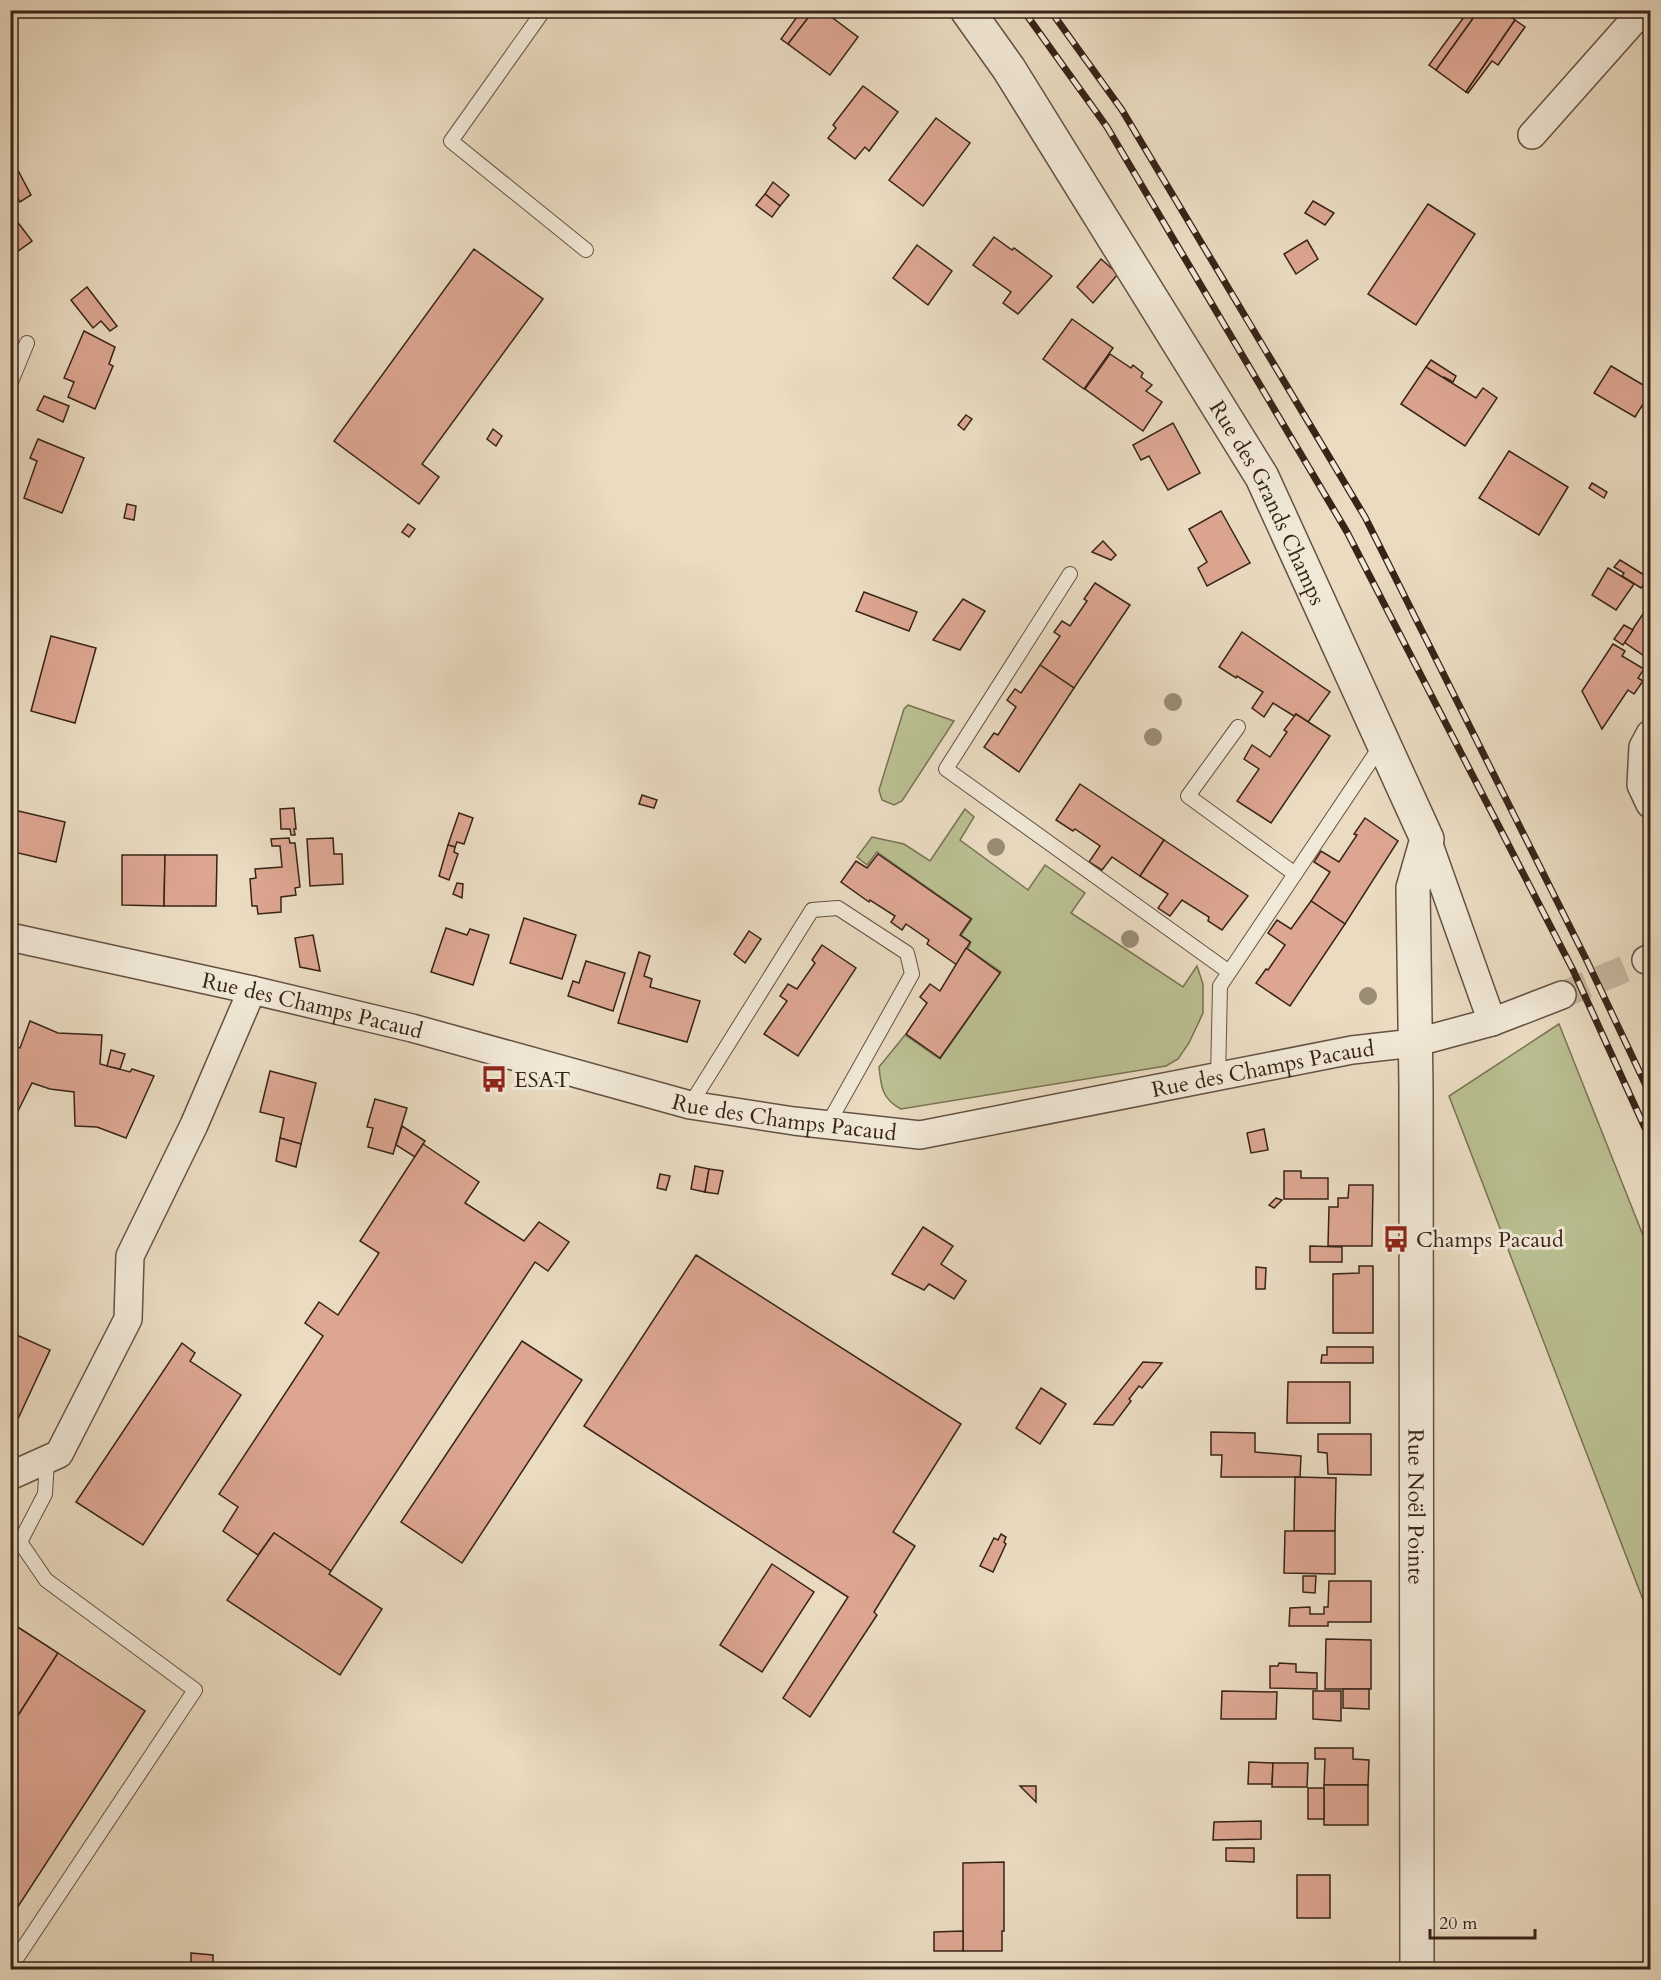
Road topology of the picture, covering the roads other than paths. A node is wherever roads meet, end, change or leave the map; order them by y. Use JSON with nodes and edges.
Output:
{"nodes":[{"id":1,"x":544,"y":10,"type":"edge"},
{"id":2,"x":967,"y":10,"type":"edge"},
{"id":3,"x":1643,"y":10,"type":"edge"},
{"id":4,"x":1532,"y":135,"type":"dead end"},
{"id":5,"x":586,"y":250,"type":"dead end"},
{"id":6,"x":27,"y":343,"type":"dead end"},
{"id":7,"x":10,"y":384,"type":"edge"},
{"id":8,"x":1070,"y":574,"type":"dead end"},
{"id":9,"x":1238,"y":727,"type":"dead end"},
{"id":10,"x":1650,"y":734,"type":"edge"},
{"id":11,"x":1383,"y":743,"type":"junction"},
{"id":12,"x":1650,"y":804,"type":"edge"},
{"id":13,"x":1427,"y":839,"type":"junction"},
{"id":14,"x":1295,"y":874,"type":"junction"},
{"id":15,"x":10,"y":937,"type":"edge"},
{"id":16,"x":1229,"y":972,"type":"junction"},
{"id":17,"x":252,"y":990,"type":"junction"},
{"id":18,"x":1562,"y":995,"type":"tunnel mouth"},
{"id":19,"x":1492,"y":1022,"type":"junction"},
{"id":20,"x":1414,"y":1042,"type":"junction"},
{"id":21,"x":1218,"y":1077,"type":"junction"},
{"id":22,"x":690,"y":1105,"type":"junction"},
{"id":23,"x":828,"y":1124,"type":"junction"},
{"id":24,"x":47,"y":1460,"type":"junction"},
{"id":25,"x":10,"y":1476,"type":"edge"},
{"id":26,"x":15,"y":1542,"type":"edge"},
{"id":27,"x":10,"y":1968,"type":"edge"},
{"id":28,"x":1417,"y":1970,"type":"edge"}],
"edges":[{"from":1,"to":5,"type":"lane"},
{"from":2,"to":11,"type":"street","name":"Rue des Grands Champs"},
{"from":3,"to":4,"type":"street"},
{"from":6,"to":7,"type":"lane"},
{"from":8,"to":16,"type":"lane"},
{"from":9,"to":14,"type":"lane"},
{"from":10,"to":12,"type":"street"},
{"from":11,"to":13,"type":"street","name":"Rue des Grands Champs"},
{"from":11,"to":14,"type":"lane"},
{"from":13,"to":19,"type":"street"},
{"from":13,"to":20,"type":"street"},
{"from":14,"to":16,"type":"lane"},
{"from":15,"to":17,"type":"street","name":"Rue des Champs Pacaud"},
{"from":16,"to":21,"type":"lane"},
{"from":17,"to":22,"type":"street","name":"Rue des Champs Pacaud"},
{"from":17,"to":24,"type":"street"},
{"from":18,"to":19,"type":"street","name":"Rue des Champs Pacaud"},
{"from":19,"to":20,"type":"street","name":"Rue des Champs Pacaud"},
{"from":20,"to":21,"type":"street","name":"Rue des Champs Pacaud"},
{"from":20,"to":28,"type":"street","name":"Rue Noël Pointe"},
{"from":21,"to":23,"type":"street","name":"Rue des Champs Pacaud"},
{"from":22,"to":23,"type":"street","name":"Rue des Champs Pacaud"},
{"from":22,"to":23,"type":"lane"},
{"from":24,"to":25,"type":"street"},
{"from":24,"to":26,"type":"lane"},
{"from":26,"to":27,"type":"lane"}]}
